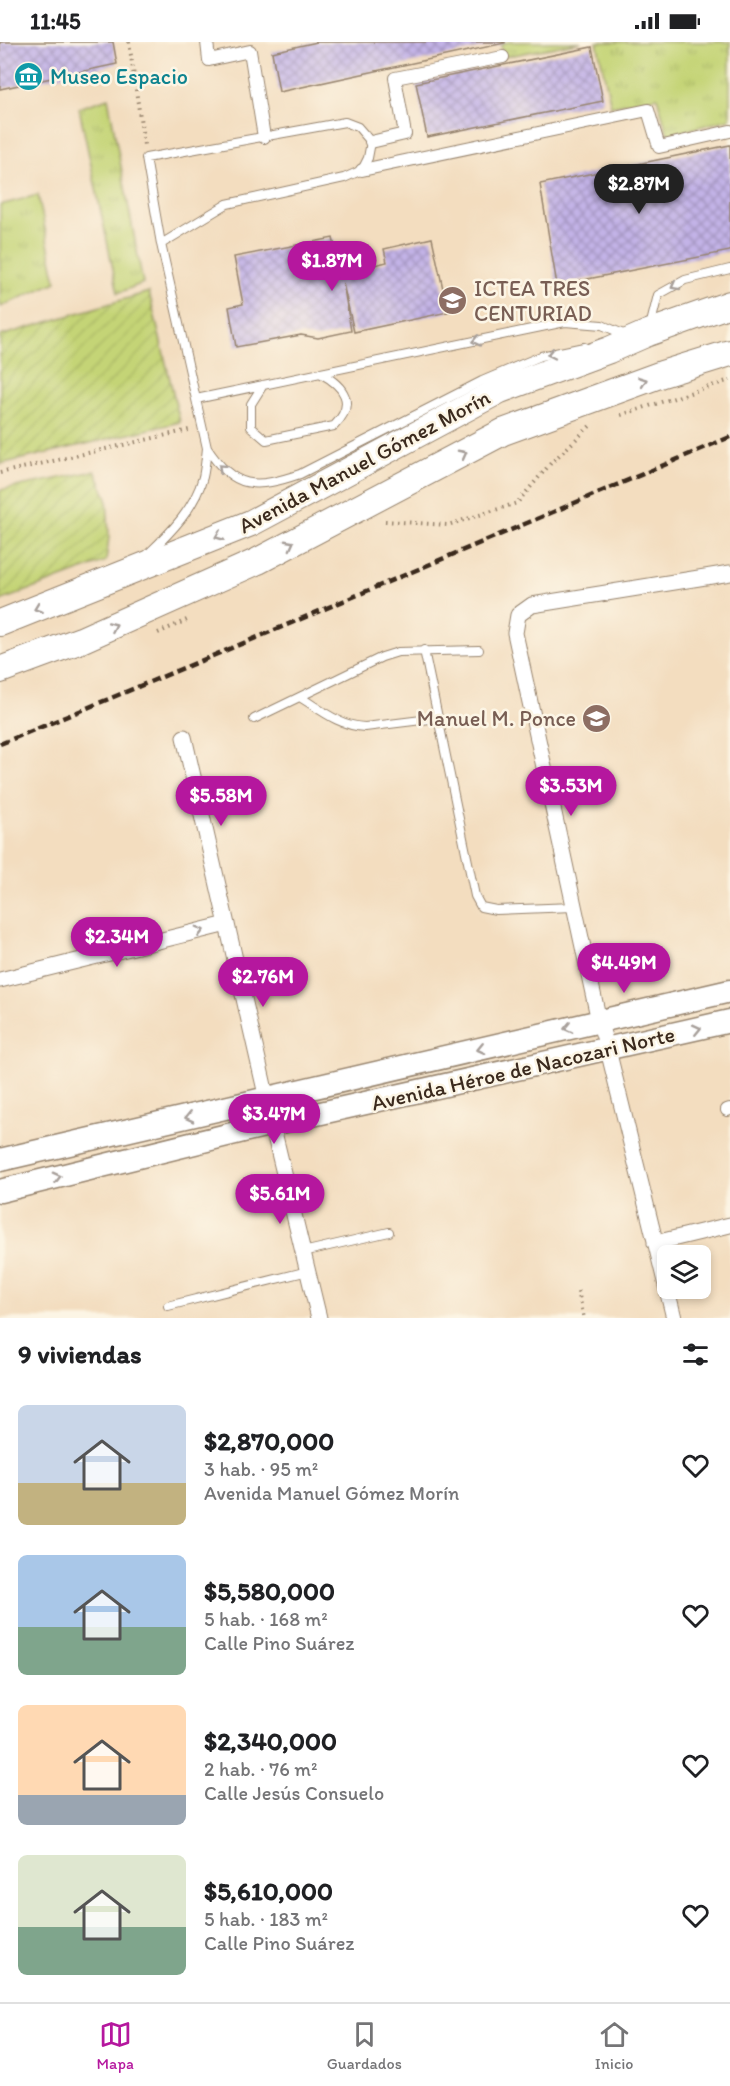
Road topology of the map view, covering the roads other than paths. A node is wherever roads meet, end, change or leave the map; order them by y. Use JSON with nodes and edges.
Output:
{"nodes":[{"id":1,"x":207,"y":42,"type":"edge"},
{"id":2,"x":502,"y":57,"type":"dead end"},
{"id":3,"x":730,"y":131,"type":"edge"},
{"id":4,"x":264,"y":137,"type":"junction"},
{"id":5,"x":371,"y":142,"type":"junction"},
{"id":6,"x":362,"y":170,"type":"junction"},
{"id":7,"x":161,"y":244,"type":"junction"},
{"id":8,"x":730,"y":269,"type":"edge"},
{"id":9,"x":730,"y":304,"type":"edge"},
{"id":10,"x":641,"y":336,"type":"junction"},
{"id":11,"x":609,"y":350,"type":"junction"},
{"id":12,"x":730,"y":353,"type":"edge"},
{"id":13,"x":320,"y":373,"type":"junction"},
{"id":14,"x":263,"y":385,"type":"junction"},
{"id":15,"x":196,"y":399,"type":"junction"},
{"id":16,"x":207,"y":448,"type":"junction"},
{"id":17,"x":128,"y":573,"type":"junction"},
{"id":18,"x":730,"y":573,"type":"edge"},
{"id":19,"x":0,"y":622,"type":"edge"},
{"id":20,"x":479,"y":650,"type":"dead end"},
{"id":21,"x":424,"y":651,"type":"junction"},
{"id":22,"x":0,"y":670,"type":"edge"},
{"id":23,"x":300,"y":697,"type":"junction"},
{"id":24,"x":438,"y":718,"type":"junction"},
{"id":25,"x":254,"y":719,"type":"dead end"},
{"id":26,"x":184,"y":737,"type":"dead end"},
{"id":27,"x":574,"y":907,"type":"junction"},
{"id":28,"x":226,"y":924,"type":"junction"},
{"id":29,"x":0,"y":980,"type":"edge"},
{"id":30,"x":730,"y":991,"type":"edge"},
{"id":31,"x":599,"y":1021,"type":"junction"},
{"id":32,"x":730,"y":1021,"type":"edge"},
{"id":33,"x":608,"y":1050,"type":"junction"},
{"id":34,"x":267,"y":1099,"type":"junction"},
{"id":35,"x":272,"y":1124,"type":"junction"},
{"id":36,"x":0,"y":1161,"type":"edge"},
{"id":37,"x":0,"y":1191,"type":"edge"},
{"id":38,"x":730,"y":1226,"type":"edge"},
{"id":39,"x":389,"y":1232,"type":"dead end"},
{"id":40,"x":655,"y":1243,"type":"junction"},
{"id":41,"x":303,"y":1252,"type":"junction"},
{"id":42,"x":308,"y":1271,"type":"junction"},
{"id":43,"x":168,"y":1306,"type":"dead end"},
{"id":44,"x":319,"y":1318,"type":"edge"},
{"id":45,"x":674,"y":1318,"type":"edge"}],
"edges":[{"from":1,"to":4,"type":"street"},
{"from":2,"to":5,"type":"street"},
{"from":3,"to":6,"type":"street"},
{"from":4,"to":5,"type":"lane"},
{"from":4,"to":7,"type":"lane"},
{"from":5,"to":6,"type":"lane"},
{"from":6,"to":7,"type":"lane"},
{"from":7,"to":15,"type":"lane"},
{"from":8,"to":10,"type":"lane","one_way":true},
{"from":9,"to":10,"type":"main road","name":"Avenida Manuel Gómez Morín"},
{"from":10,"to":11,"type":"main road","name":"Avenida Manuel Gómez Morín"},
{"from":10,"to":13,"type":"lane","one_way":true},
{"from":11,"to":16,"type":"lane","one_way":true},
{"from":11,"to":17,"type":"main road","name":"Avenida Manuel Gómez Morín","one_way":true},
{"from":22,"to":12,"type":"main road","name":"Avenida Manuel Gómez Morín","one_way":true},
{"from":13,"to":14,"type":"lane"},
{"from":13,"to":14,"type":"lane"},
{"from":14,"to":15,"type":"lane"},
{"from":15,"to":16,"type":"lane"},
{"from":16,"to":17,"type":"lane"},
{"from":17,"to":19,"type":"main road","name":"Avenida Manuel Gómez Morín","one_way":true},
{"from":18,"to":27,"type":"street"},
{"from":20,"to":21,"type":"lane"},
{"from":21,"to":23,"type":"lane"},
{"from":21,"to":24,"type":"lane"},
{"from":23,"to":24,"type":"lane"},
{"from":23,"to":25,"type":"lane"},
{"from":24,"to":27,"type":"lane"},
{"from":26,"to":28,"type":"street"},
{"from":27,"to":31,"type":"street"},
{"from":29,"to":28,"type":"street","one_way":true},
{"from":28,"to":34,"type":"street"},
{"from":30,"to":31,"type":"main road","name":"Avenida Héroe de Nacozari Norte"},
{"from":31,"to":33,"type":"street"},
{"from":31,"to":34,"type":"main road","name":"Avenida Héroe de Nacozari Norte","one_way":true},
{"from":33,"to":32,"type":"main road","name":"Avenida Héroe de Nacozari Norte","one_way":true},
{"from":33,"to":35,"type":"main road","name":"Avenida Héroe de Nacozari Norte"},
{"from":33,"to":40,"type":"street"},
{"from":34,"to":36,"type":"main road","name":"Avenida Héroe de Nacozari Norte","one_way":true},
{"from":37,"to":35,"type":"main road","name":"Avenida Héroe de Nacozari Norte","one_way":true},
{"from":35,"to":41,"type":"street"},
{"from":38,"to":40,"type":"street"},
{"from":39,"to":41,"type":"lane"},
{"from":40,"to":45,"type":"street"},
{"from":41,"to":42,"type":"street"},
{"from":42,"to":43,"type":"lane"},
{"from":42,"to":44,"type":"street"}]}
